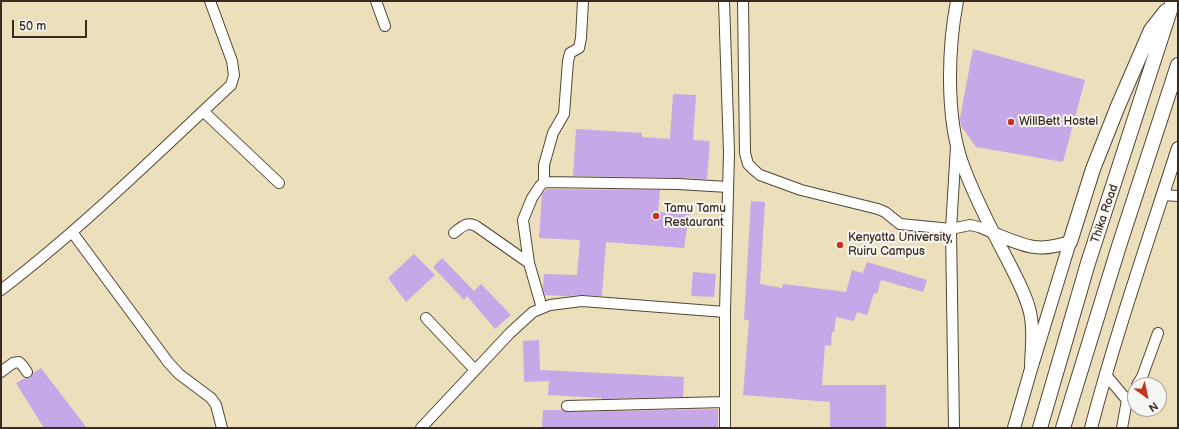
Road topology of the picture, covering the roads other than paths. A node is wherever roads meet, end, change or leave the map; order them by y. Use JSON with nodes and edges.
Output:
{"nodes":[{"id":1,"x":210,"y":1,"type":"edge"},
{"id":2,"x":376,"y":1,"type":"edge"},
{"id":3,"x":583,"y":1,"type":"edge"},
{"id":4,"x":724,"y":1,"type":"edge"},
{"id":5,"x":743,"y":1,"type":"edge"},
{"id":6,"x":957,"y":1,"type":"edge"},
{"id":7,"x":1173,"y":1,"type":"edge"},
{"id":8,"x":385,"y":26,"type":"dead end"},
{"id":9,"x":1178,"y":65,"type":"edge"},
{"id":10,"x":203,"y":111,"type":"junction"},
{"id":11,"x":957,"y":140,"type":"junction"},
{"id":12,"x":1178,"y":148,"type":"edge"},
{"id":13,"x":544,"y":182,"type":"junction"},
{"id":14,"x":279,"y":183,"type":"dead end"},
{"id":15,"x":728,"y":187,"type":"junction"},
{"id":16,"x":1162,"y":195,"type":"junction"},
{"id":17,"x":1178,"y":196,"type":"edge"},
{"id":18,"x":951,"y":229,"type":"junction"},
{"id":19,"x":72,"y":232,"type":"junction"},
{"id":20,"x":993,"y":233,"type":"junction"},
{"id":21,"x":454,"y":234,"type":"dead end"},
{"id":22,"x":1070,"y":242,"type":"junction"},
{"id":23,"x":529,"y":263,"type":"junction"},
{"id":24,"x":1,"y":290,"type":"edge"},
{"id":25,"x":542,"y":308,"type":"junction"},
{"id":26,"x":725,"y":312,"type":"junction"},
{"id":27,"x":426,"y":318,"type":"dead end"},
{"id":28,"x":1158,"y":333,"type":"dead end"},
{"id":29,"x":1031,"y":369,"type":"junction"},
{"id":30,"x":475,"y":370,"type":"junction"},
{"id":31,"x":1,"y":372,"type":"edge"},
{"id":32,"x":27,"y":372,"type":"dead end"},
{"id":33,"x":1105,"y":374,"type":"junction"},
{"id":34,"x":1142,"y":377,"type":"edge"},
{"id":35,"x":1126,"y":397,"type":"joint"},
{"id":36,"x":725,"y":402,"type":"junction"},
{"id":37,"x":567,"y":406,"type":"dead end"},
{"id":38,"x":222,"y":428,"type":"edge"},
{"id":39,"x":421,"y":428,"type":"edge"},
{"id":40,"x":725,"y":428,"type":"edge"},
{"id":41,"x":954,"y":428,"type":"edge"},
{"id":42,"x":1014,"y":428,"type":"edge"},
{"id":43,"x":1040,"y":428,"type":"edge"},
{"id":44,"x":1063,"y":428,"type":"edge"},
{"id":45,"x":1091,"y":428,"type":"edge"},
{"id":46,"x":1122,"y":428,"type":"edge"}],
"edges":[{"from":1,"to":10,"type":"street"},
{"from":2,"to":8,"type":"street"},
{"from":3,"to":13,"type":"street"},
{"from":4,"to":15,"type":"street"},
{"from":5,"to":18,"type":"street"},
{"from":6,"to":11,"type":"main road"},
{"from":7,"to":22,"type":"highway"},
{"from":7,"to":43,"type":"highway","name":"Thika Road"},
{"from":9,"to":44,"type":"highway","name":"Thika Road"},
{"from":10,"to":14,"type":"street"},
{"from":10,"to":19,"type":"street"},
{"from":11,"to":18,"type":"street"},
{"from":11,"to":20,"type":"main road"},
{"from":12,"to":16,"type":"main road"},
{"from":13,"to":15,"type":"street"},
{"from":13,"to":23,"type":"street"},
{"from":15,"to":26,"type":"street"},
{"from":16,"to":17,"type":"street"},
{"from":16,"to":33,"type":"main road"},
{"from":18,"to":20,"type":"street"},
{"from":18,"to":41,"type":"street"},
{"from":19,"to":24,"type":"street"},
{"from":19,"to":38,"type":"street"},
{"from":20,"to":22,"type":"main road"},
{"from":20,"to":29,"type":"main road"},
{"from":21,"to":23,"type":"street"},
{"from":22,"to":29,"type":"main road","name":"Thika Road"},
{"from":23,"to":25,"type":"street"},
{"from":25,"to":26,"type":"street"},
{"from":25,"to":30,"type":"street"},
{"from":26,"to":36,"type":"street"},
{"from":27,"to":30,"type":"street"},
{"from":28,"to":34,"type":"street"},
{"from":29,"to":42,"type":"main road","name":"Thika Road"},
{"from":30,"to":39,"type":"street"},
{"from":31,"to":32,"type":"street"},
{"from":33,"to":35,"type":"street"},
{"from":33,"to":45,"type":"main road"},
{"from":35,"to":46,"type":"street"},
{"from":36,"to":37,"type":"street"},
{"from":36,"to":40,"type":"street"}]}
